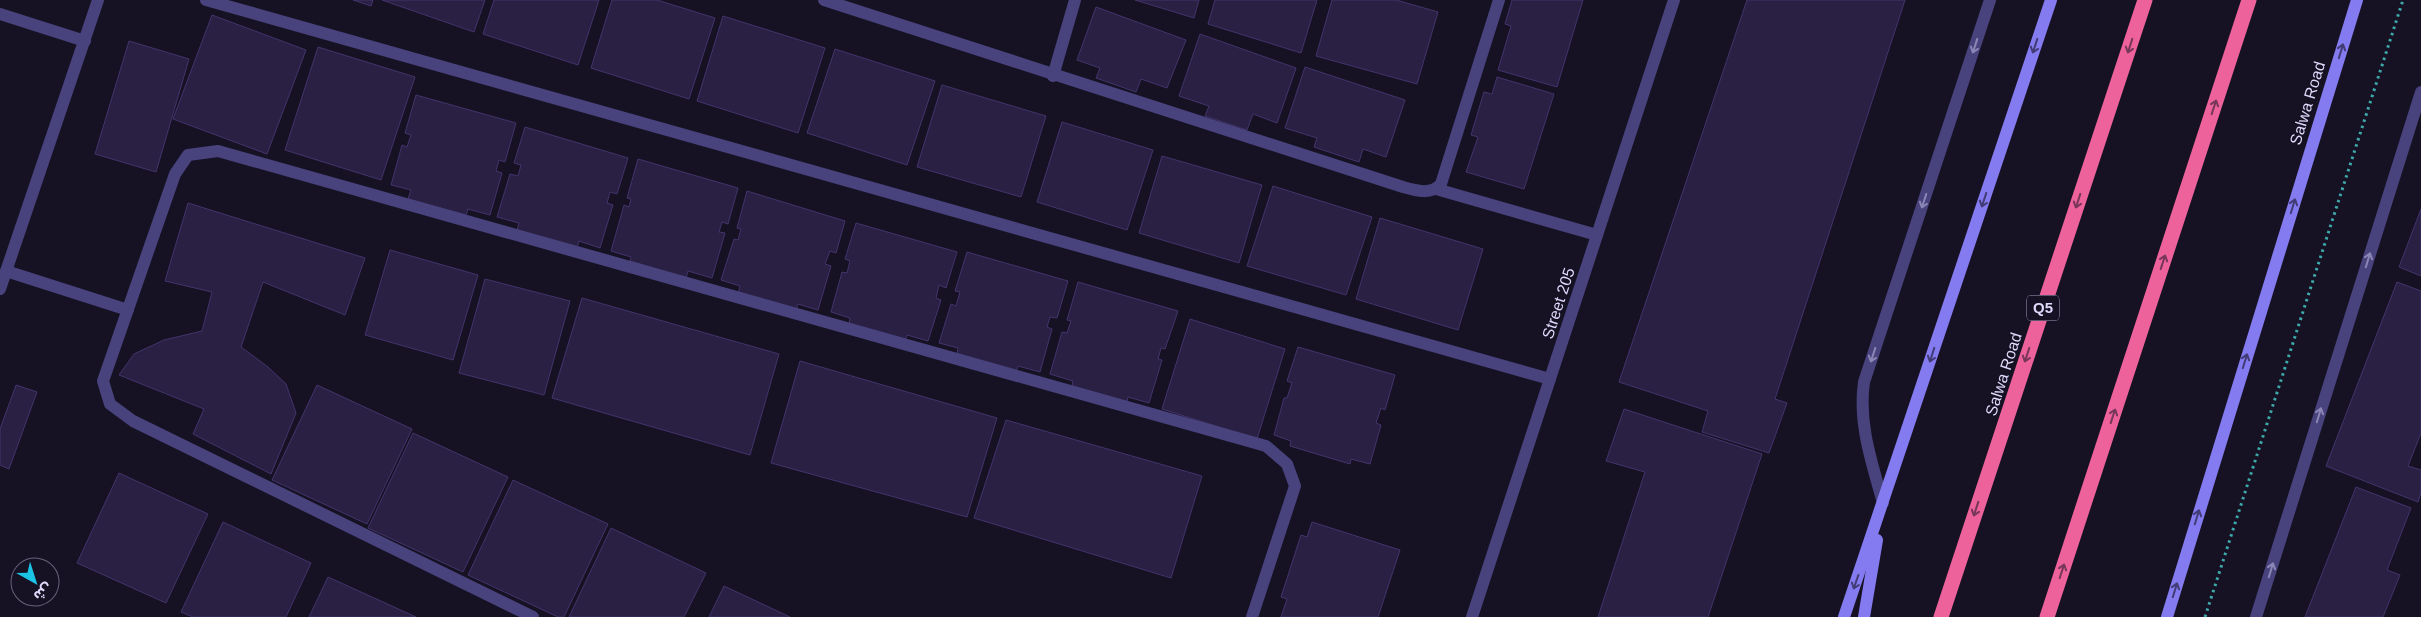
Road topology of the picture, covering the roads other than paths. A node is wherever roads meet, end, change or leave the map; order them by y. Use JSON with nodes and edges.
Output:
{"nodes":[{"id":1,"x":98,"y":0,"type":"edge"},
{"id":2,"x":206,"y":0,"type":"edge"},
{"id":3,"x":824,"y":0,"type":"edge"},
{"id":4,"x":1075,"y":0,"type":"edge"},
{"id":5,"x":1499,"y":0,"type":"edge"},
{"id":6,"x":1674,"y":0,"type":"edge"},
{"id":7,"x":1990,"y":0,"type":"edge"},
{"id":8,"x":2051,"y":0,"type":"edge"},
{"id":9,"x":2145,"y":0,"type":"edge"},
{"id":10,"x":2249,"y":0,"type":"edge"},
{"id":11,"x":2357,"y":0,"type":"edge"},
{"id":12,"x":0,"y":14,"type":"edge"},
{"id":13,"x":85,"y":41,"type":"junction"},
{"id":14,"x":1053,"y":76,"type":"junction"},
{"id":15,"x":2421,"y":92,"type":"edge"},
{"id":16,"x":1436,"y":189,"type":"junction"},
{"id":17,"x":1597,"y":236,"type":"junction"},
{"id":18,"x":6,"y":271,"type":"junction"},
{"id":19,"x":0,"y":289,"type":"edge"},
{"id":20,"x":128,"y":310,"type":"junction"},
{"id":21,"x":1550,"y":379,"type":"junction"},
{"id":22,"x":1883,"y":503,"type":"junction"},
{"id":23,"x":533,"y":617,"type":"edge"},
{"id":24,"x":1252,"y":617,"type":"edge"},
{"id":25,"x":1472,"y":617,"type":"edge"},
{"id":26,"x":1844,"y":617,"type":"edge"},
{"id":27,"x":1864,"y":617,"type":"edge"},
{"id":28,"x":1941,"y":617,"type":"edge"},
{"id":29,"x":2047,"y":617,"type":"edge"},
{"id":30,"x":2167,"y":617,"type":"edge"},
{"id":31,"x":2256,"y":617,"type":"edge"}],
"edges":[{"from":1,"to":13,"type":"street"},
{"from":2,"to":21,"type":"street"},
{"from":3,"to":14,"type":"street"},
{"from":4,"to":14,"type":"street"},
{"from":5,"to":16,"type":"street"},
{"from":6,"to":17,"type":"street","name":"Street 205"},
{"from":7,"to":22,"type":"street","one_way":true},
{"from":8,"to":22,"type":"main road","one_way":true},
{"from":9,"to":28,"type":"highway","name":"Salwa Road","number":"Q5","one_way":true},
{"from":29,"to":10,"type":"highway","one_way":true},
{"from":30,"to":11,"type":"main road","name":"Salwa Road","one_way":true},
{"from":12,"to":13,"type":"street"},
{"from":13,"to":18,"type":"street"},
{"from":14,"to":16,"type":"street"},
{"from":31,"to":15,"type":"street","one_way":true},
{"from":16,"to":17,"type":"street"},
{"from":17,"to":21,"type":"street","name":"Street 205"},
{"from":18,"to":19,"type":"street"},
{"from":18,"to":20,"type":"street"},
{"from":20,"to":23,"type":"street"},
{"from":20,"to":24,"type":"street"},
{"from":21,"to":25,"type":"street","name":"Street 205"},
{"from":22,"to":26,"type":"main road","one_way":true},
{"from":22,"to":27,"type":"main road"}]}
